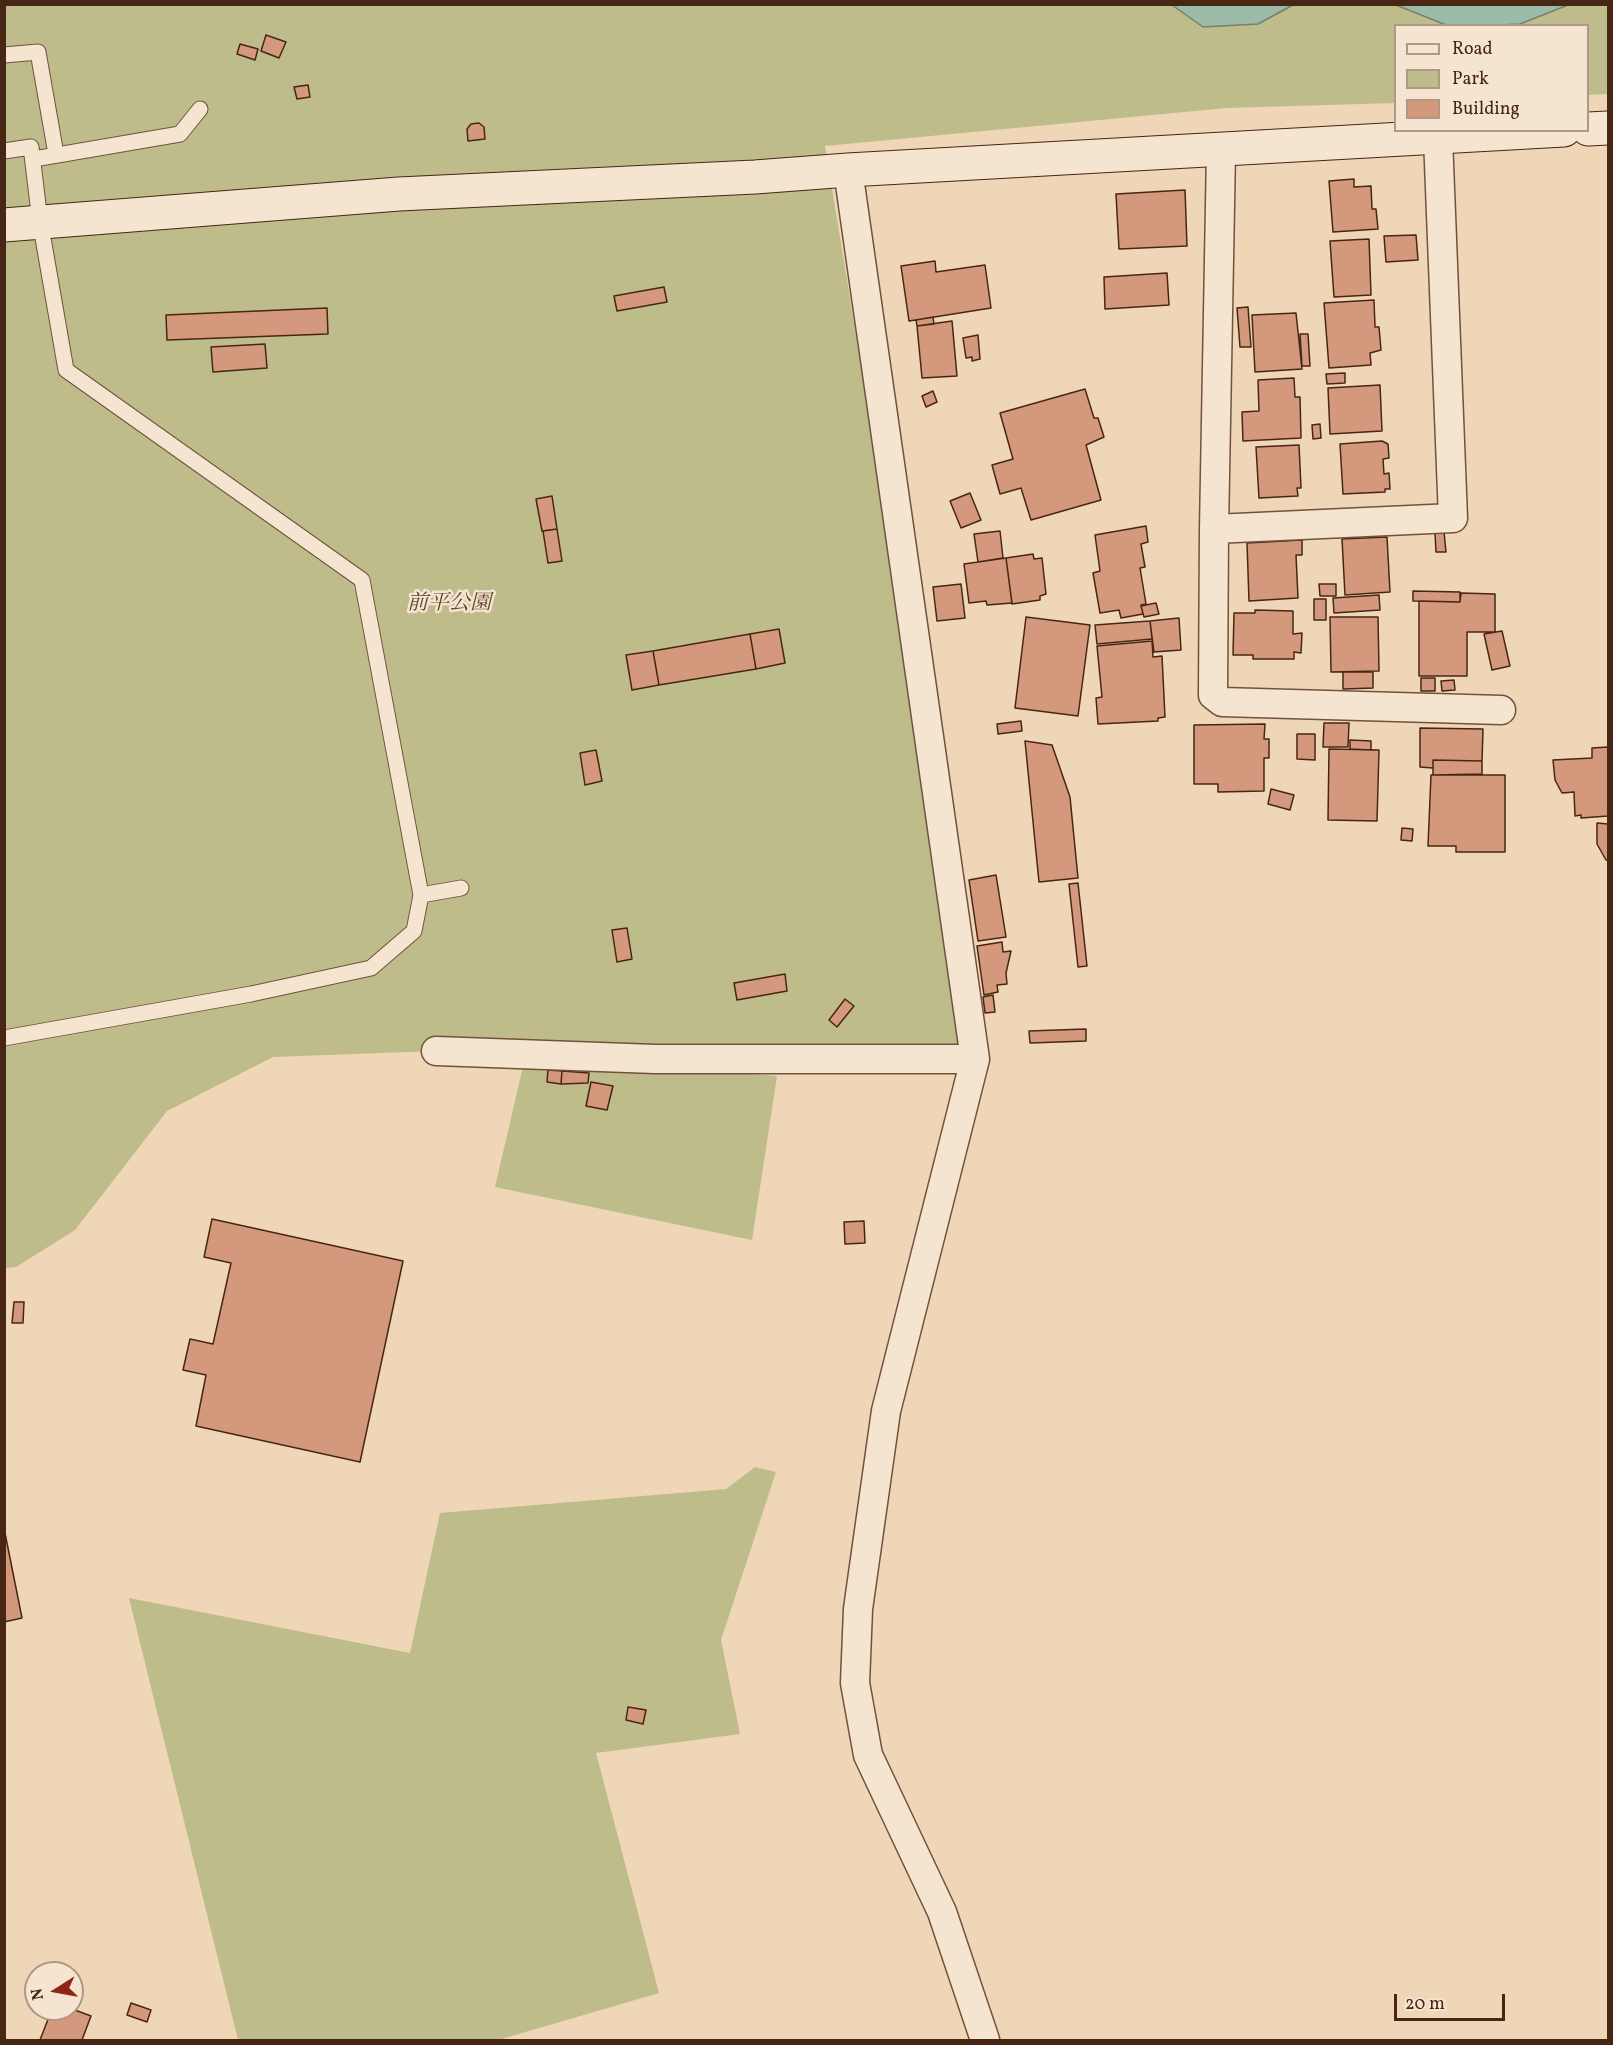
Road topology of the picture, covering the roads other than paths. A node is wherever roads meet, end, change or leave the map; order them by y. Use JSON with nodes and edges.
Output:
{"nodes":[{"id":1,"x":4,"y":56,"type":"edge"},
{"id":2,"x":200,"y":109,"type":"dead end"},
{"id":3,"x":1608,"y":128,"type":"edge"},
{"id":4,"x":1589,"y":129,"type":"edge"},
{"id":5,"x":1532,"y":132,"type":"edge"},
{"id":6,"x":1438,"y":138,"type":"junction"},
{"id":7,"x":4,"y":151,"type":"edge"},
{"id":8,"x":1221,"y":151,"type":"junction"},
{"id":9,"x":56,"y":154,"type":"junction"},
{"id":10,"x":34,"y":159,"type":"junction"},
{"id":11,"x":848,"y":170,"type":"junction"},
{"id":12,"x":40,"y":221,"type":"junction"},
{"id":13,"x":4,"y":225,"type":"edge"},
{"id":14,"x":1214,"y":529,"type":"junction"},
{"id":15,"x":1501,"y":710,"type":"dead end"},
{"id":16,"x":461,"y":888,"type":"dead end"},
{"id":17,"x":421,"y":896,"type":"junction"},
{"id":18,"x":4,"y":1038,"type":"edge"},
{"id":19,"x":436,"y":1051,"type":"dead end"},
{"id":20,"x":975,"y":1059,"type":"junction"},
{"id":21,"x":985,"y":2040,"type":"edge"}],
"edges":[{"from":1,"to":9,"type":"lane"},
{"from":2,"to":9,"type":"lane"},
{"from":3,"to":4,"type":"street"},
{"from":5,"to":6,"type":"street"},
{"from":6,"to":8,"type":"street"},
{"from":6,"to":14,"type":"street"},
{"from":7,"to":10,"type":"lane"},
{"from":8,"to":11,"type":"street"},
{"from":8,"to":14,"type":"street"},
{"from":9,"to":10,"type":"lane"},
{"from":10,"to":12,"type":"lane"},
{"from":11,"to":12,"type":"street"},
{"from":11,"to":20,"type":"street"},
{"from":12,"to":13,"type":"street"},
{"from":12,"to":17,"type":"lane"},
{"from":14,"to":15,"type":"street"},
{"from":16,"to":17,"type":"lane"},
{"from":17,"to":18,"type":"lane"},
{"from":19,"to":20,"type":"street"},
{"from":20,"to":21,"type":"street"}]}
